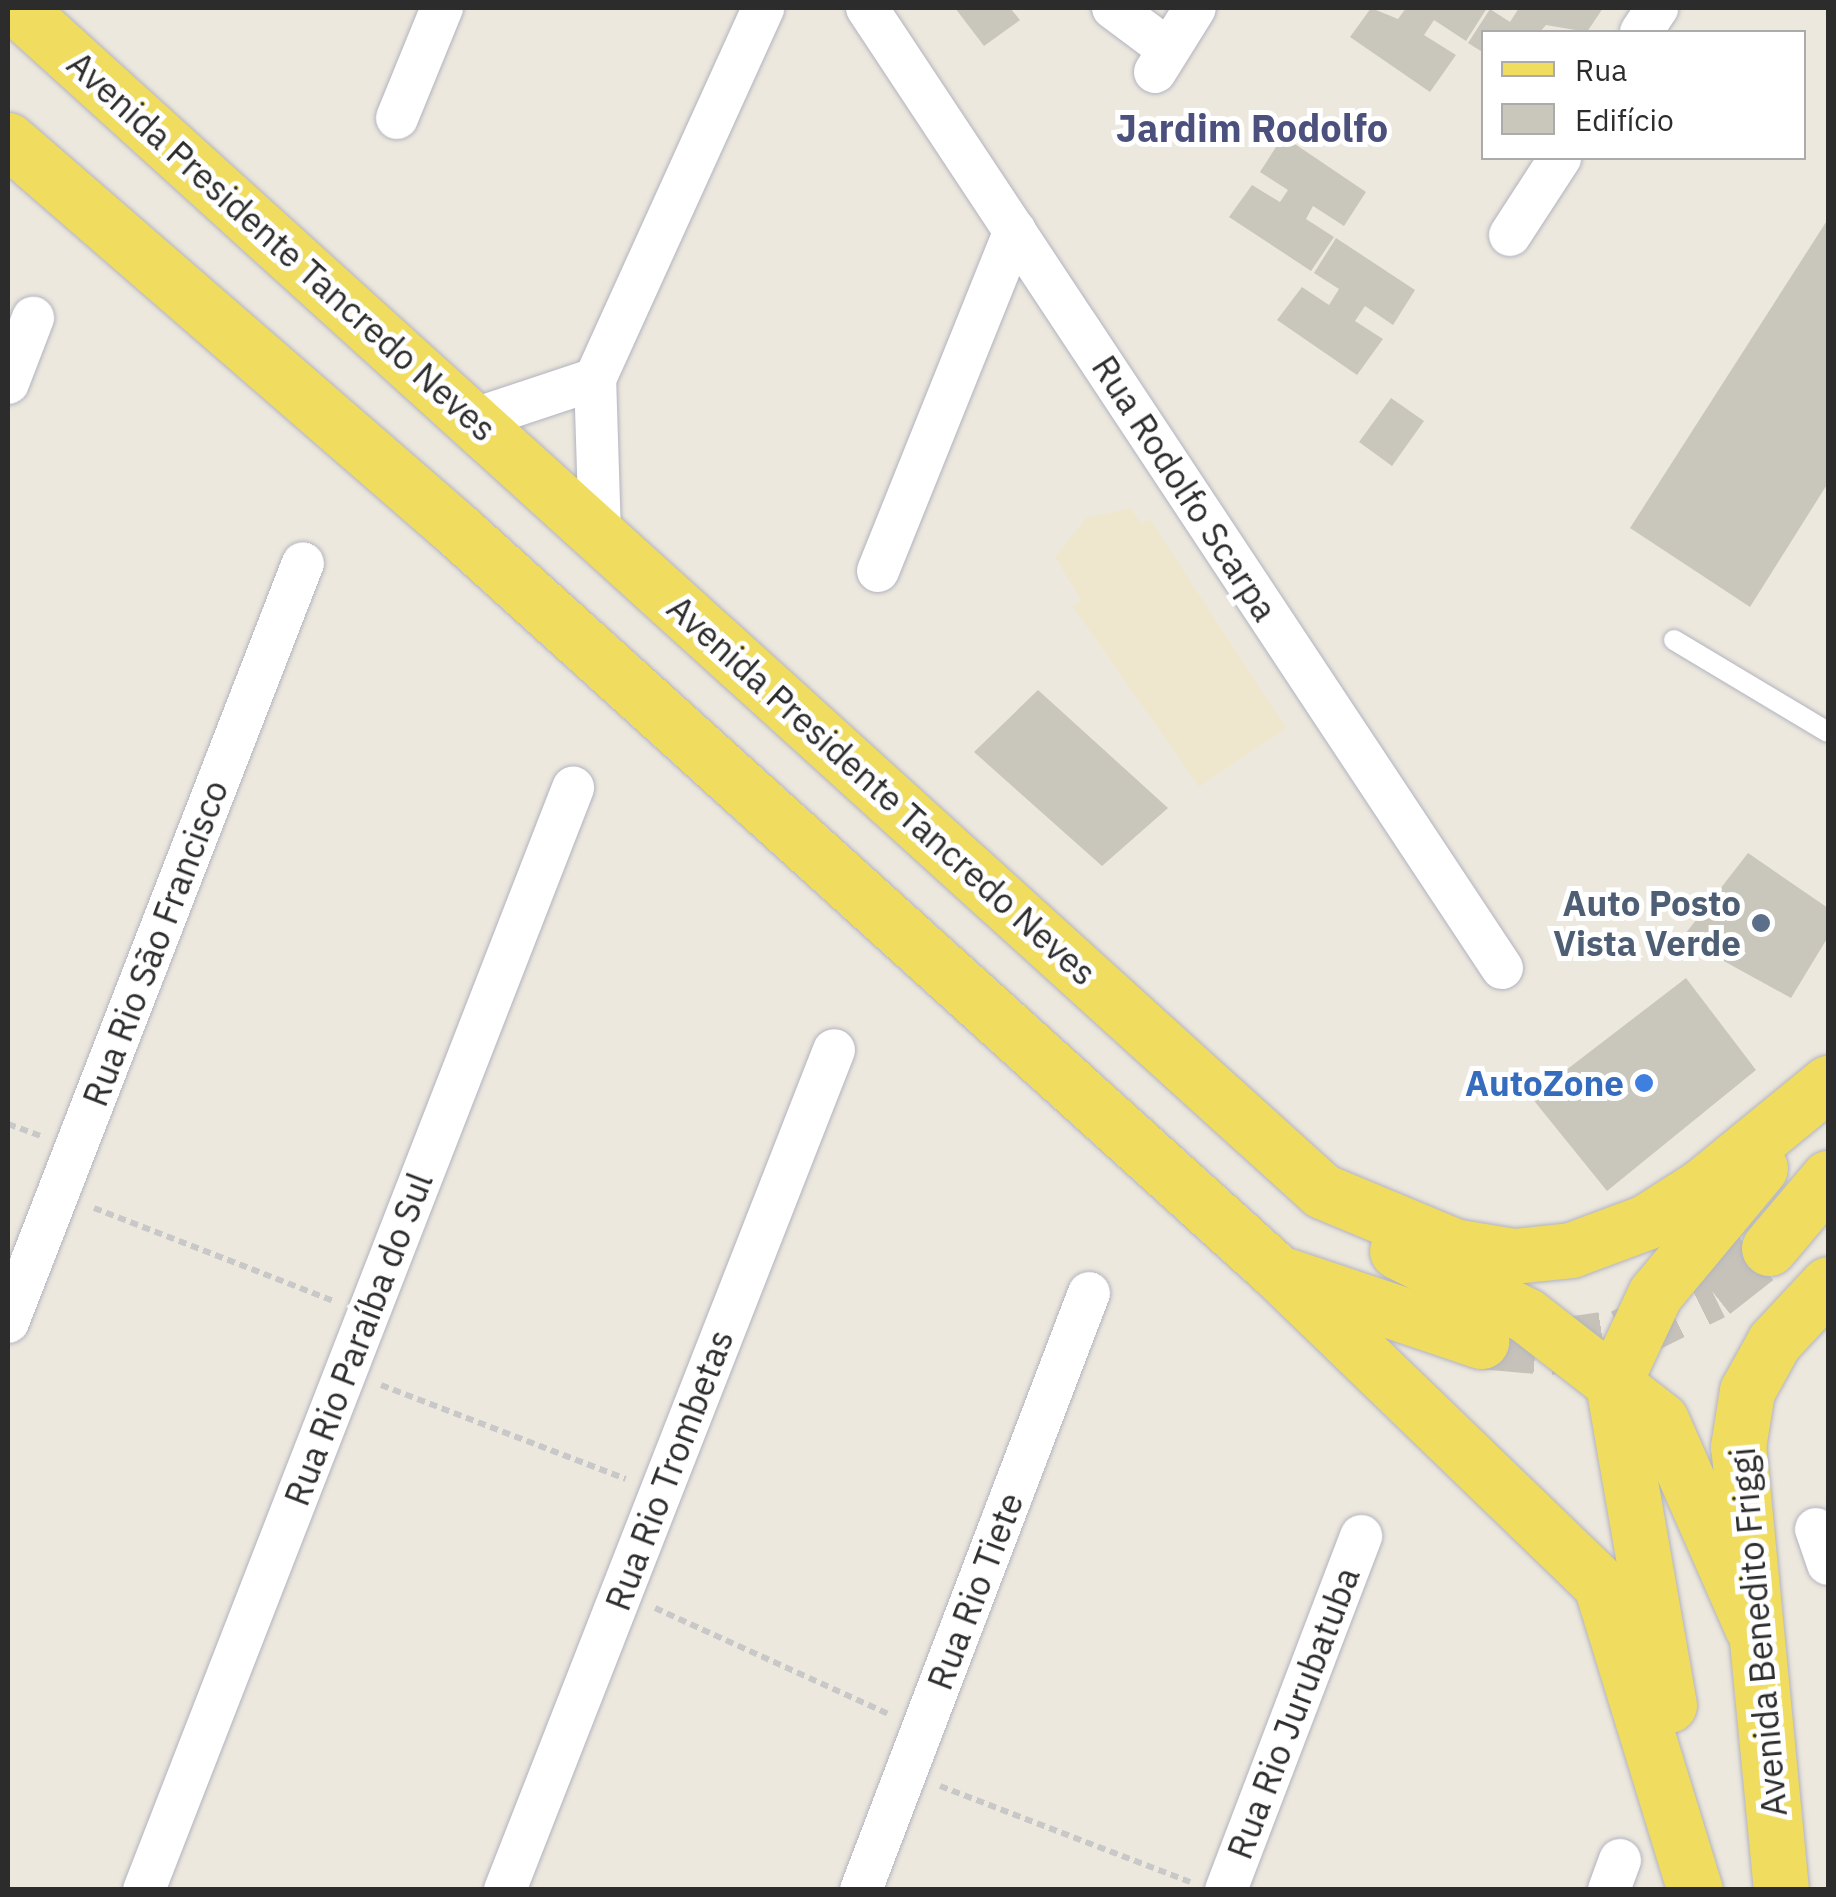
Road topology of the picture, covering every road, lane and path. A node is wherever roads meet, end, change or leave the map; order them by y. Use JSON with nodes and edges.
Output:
{"nodes":[{"id":1,"x":17,"y":8,"type":"edge"},
{"id":2,"x":442,"y":8,"type":"edge"},
{"id":3,"x":763,"y":8,"type":"edge"},
{"id":4,"x":868,"y":8,"type":"edge"},
{"id":5,"x":1113,"y":8,"type":"edge"},
{"id":6,"x":1194,"y":8,"type":"edge"},
{"id":7,"x":1657,"y":8,"type":"edge"},
{"id":8,"x":1642,"y":30,"type":"edge"},
{"id":9,"x":396,"y":118,"type":"dead end"},
{"id":10,"x":8,"y":140,"type":"edge"},
{"id":11,"x":1559,"y":160,"type":"edge"},
{"id":12,"x":1014,"y":230,"type":"junction"},
{"id":13,"x":1510,"y":235,"type":"dead end"},
{"id":14,"x":33,"y":318,"type":"dead end"},
{"id":15,"x":595,"y":378,"type":"junction"},
{"id":16,"x":8,"y":383,"type":"edge"},
{"id":17,"x":475,"y":420,"type":"junction"},
{"id":18,"x":600,"y":535,"type":"junction"},
{"id":19,"x":303,"y":564,"type":"dead end"},
{"id":20,"x":878,"y":571,"type":"dead end"},
{"id":21,"x":1674,"y":640,"type":"dead end"},
{"id":22,"x":1828,"y":732,"type":"edge"},
{"id":23,"x":573,"y":788,"type":"dead end"},
{"id":24,"x":1502,"y":968,"type":"dead end"},
{"id":25,"x":834,"y":1050,"type":"dead end"},
{"id":26,"x":1828,"y":1084,"type":"edge"},
{"id":27,"x":1828,"y":1178,"type":"edge"},
{"id":28,"x":1322,"y":1191,"type":"junction"},
{"id":29,"x":58,"y":1194,"type":"junction"},
{"id":30,"x":1769,"y":1248,"type":"tunnel mouth"},
{"id":31,"x":1276,"y":1272,"type":"junction"},
{"id":32,"x":1828,"y":1284,"type":"edge"},
{"id":33,"x":1089,"y":1293,"type":"dead end"},
{"id":34,"x":368,"y":1314,"type":"junction"},
{"id":35,"x":8,"y":1322,"type":"edge"},
{"id":36,"x":1481,"y":1341,"type":"tunnel mouth"},
{"id":37,"x":346,"y":1372,"type":"junction"},
{"id":38,"x":1613,"y":1384,"type":"junction"},
{"id":39,"x":660,"y":1492,"type":"junction"},
{"id":40,"x":1361,"y":1536,"type":"dead end"},
{"id":41,"x":621,"y":1592,"type":"junction"},
{"id":42,"x":1752,"y":1627,"type":"junction"},
{"id":43,"x":922,"y":1729,"type":"junction"},
{"id":44,"x":906,"y":1773,"type":"junction"},
{"id":45,"x":144,"y":1890,"type":"edge"},
{"id":46,"x":504,"y":1890,"type":"edge"},
{"id":47,"x":861,"y":1890,"type":"edge"},
{"id":48,"x":1210,"y":1890,"type":"edge"},
{"id":49,"x":1226,"y":1890,"type":"edge"},
{"id":50,"x":1695,"y":1890,"type":"edge"},
{"id":51,"x":1782,"y":1890,"type":"edge"}],
"edges":[{"from":1,"to":17,"type":"main road","name":"Avenida Presidente Tancredo Neves"},
{"from":2,"to":9,"type":"street"},
{"from":3,"to":15,"type":"street"},
{"from":4,"to":12,"type":"street","name":"Rua Rodolfo Scarpa"},
{"from":5,"to":6,"type":"street"},
{"from":7,"to":8,"type":"street"},
{"from":10,"to":31,"type":"main road"},
{"from":11,"to":13,"type":"street"},
{"from":12,"to":20,"type":"street"},
{"from":12,"to":24,"type":"street","name":"Rua Rodolfo Scarpa"},
{"from":14,"to":16,"type":"street"},
{"from":15,"to":17,"type":"street"},
{"from":15,"to":18,"type":"street"},
{"from":17,"to":18,"type":"main road","name":"Avenida Presidente Tancredo Neves"},
{"from":18,"to":28,"type":"main road","name":"Avenida Presidente Tancredo Neves"},
{"from":19,"to":29,"type":"street","name":"Rua Rio São Francisco"},
{"from":21,"to":22,"type":"lane"},
{"from":23,"to":34,"type":"street","name":"Rua Rio Paraíba do Sul"},
{"from":25,"to":39,"type":"street","name":"Rua Rio Trombetas"},
{"from":26,"to":28,"type":"main road","name":"Avenida Presidente Tancredo Neves"},
{"from":26,"to":38,"type":"main road"},
{"from":27,"to":30,"type":"main road"},
{"from":28,"to":38,"type":"main road"},
{"from":29,"to":34,"type":"path"},
{"from":29,"to":35,"type":"street","name":"Rua Rio São Francisco"},
{"from":31,"to":36,"type":"main road"},
{"from":31,"to":50,"type":"main road"},
{"from":32,"to":42,"type":"main road","name":"Avenida Benedito Friggi"},
{"from":33,"to":43,"type":"street","name":"Rua Rio Tiete"},
{"from":34,"to":37,"type":"street","name":"Rua Rio Paraíba do Sul"},
{"from":37,"to":39,"type":"path"},
{"from":37,"to":45,"type":"street","name":"Rua Rio Paraíba do Sul"},
{"from":38,"to":42,"type":"main road"},
{"from":38,"to":50,"type":"main road"},
{"from":39,"to":41,"type":"street","name":"Rua Rio Trombetas"},
{"from":40,"to":49,"type":"street","name":"Rua Rio Jurubatuba"},
{"from":41,"to":43,"type":"path"},
{"from":41,"to":46,"type":"street","name":"Rua Rio Trombetas"},
{"from":42,"to":51,"type":"main road","name":"Avenida Benedito Friggi"},
{"from":43,"to":44,"type":"street","name":"Rua Rio Tiete"},
{"from":44,"to":47,"type":"street","name":"Rua Rio Tiete"},
{"from":44,"to":48,"type":"path"}]}
